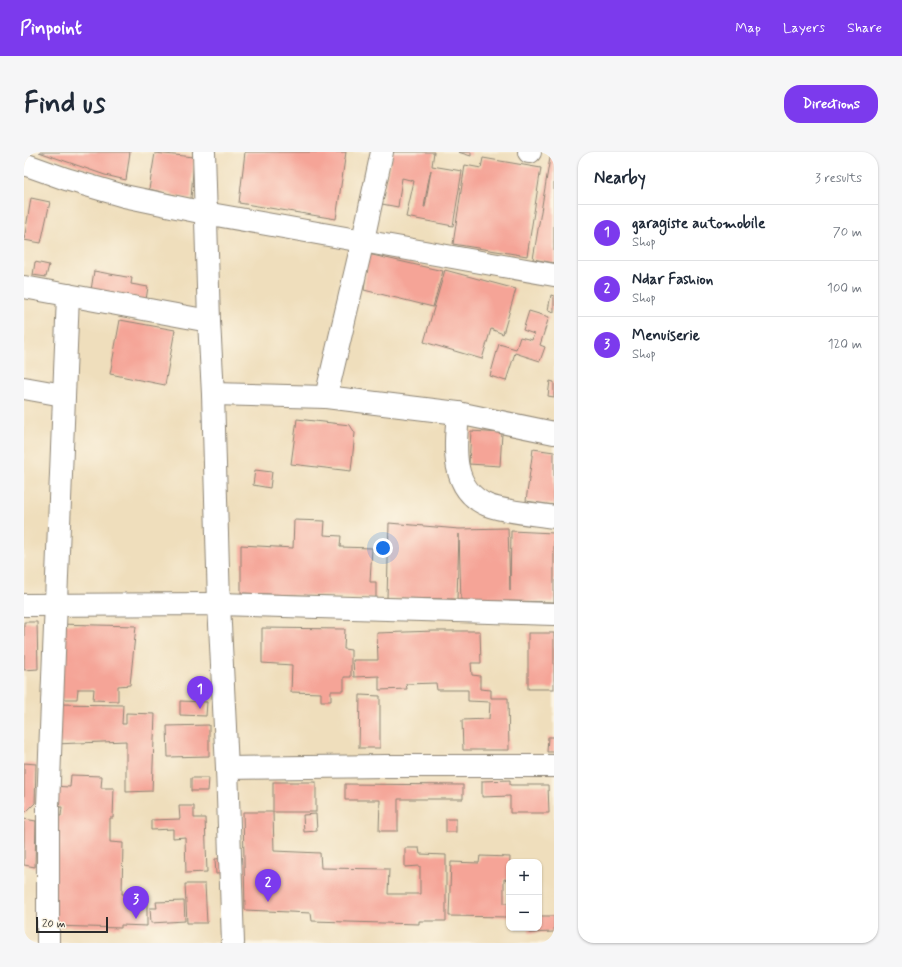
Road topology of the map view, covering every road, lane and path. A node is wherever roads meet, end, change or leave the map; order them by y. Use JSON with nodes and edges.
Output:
{"nodes":[{"id":1,"x":204,"y":152,"type":"edge"},
{"id":2,"x":382,"y":152,"type":"edge"},
{"id":3,"x":24,"y":164,"type":"edge"},
{"id":4,"x":205,"y":213,"type":"junction"},
{"id":5,"x":363,"y":240,"type":"junction"},
{"id":6,"x":554,"y":275,"type":"edge"},
{"id":7,"x":24,"y":287,"type":"edge"},
{"id":8,"x":68,"y":295,"type":"junction"},
{"id":9,"x":208,"y":321,"type":"junction"},
{"id":10,"x":24,"y":388,"type":"edge"},
{"id":11,"x":213,"y":394,"type":"junction"},
{"id":12,"x":64,"y":395,"type":"junction"},
{"id":13,"x":326,"y":398,"type":"junction"},
{"id":14,"x":458,"y":413,"type":"junction"},
{"id":15,"x":554,"y":433,"type":"edge"},
{"id":16,"x":554,"y":517,"type":"edge"},
{"id":17,"x":219,"y":604,"type":"junction"},
{"id":18,"x":24,"y":605,"type":"edge"},
{"id":19,"x":55,"y":605,"type":"junction"},
{"id":20,"x":554,"y":614,"type":"edge"},
{"id":21,"x":554,"y":766,"type":"edge"},
{"id":22,"x":227,"y":768,"type":"junction"},
{"id":23,"x":48,"y":943,"type":"edge"},
{"id":24,"x":233,"y":943,"type":"edge"}],
"edges":[{"from":1,"to":4,"type":"street"},
{"from":2,"to":5,"type":"street"},
{"from":3,"to":4,"type":"street"},
{"from":4,"to":5,"type":"street"},
{"from":4,"to":9,"type":"street"},
{"from":5,"to":6,"type":"street"},
{"from":5,"to":13,"type":"street"},
{"from":7,"to":8,"type":"street"},
{"from":8,"to":9,"type":"street"},
{"from":8,"to":12,"type":"street"},
{"from":9,"to":11,"type":"street"},
{"from":10,"to":12,"type":"street"},
{"from":11,"to":13,"type":"street"},
{"from":11,"to":17,"type":"street"},
{"from":12,"to":19,"type":"street"},
{"from":13,"to":14,"type":"street"},
{"from":14,"to":15,"type":"street"},
{"from":14,"to":16,"type":"street"},
{"from":17,"to":19,"type":"street"},
{"from":17,"to":20,"type":"street"},
{"from":17,"to":22,"type":"street"},
{"from":18,"to":19,"type":"street"},
{"from":19,"to":23,"type":"street"},
{"from":21,"to":22,"type":"street"},
{"from":22,"to":24,"type":"street"}]}
